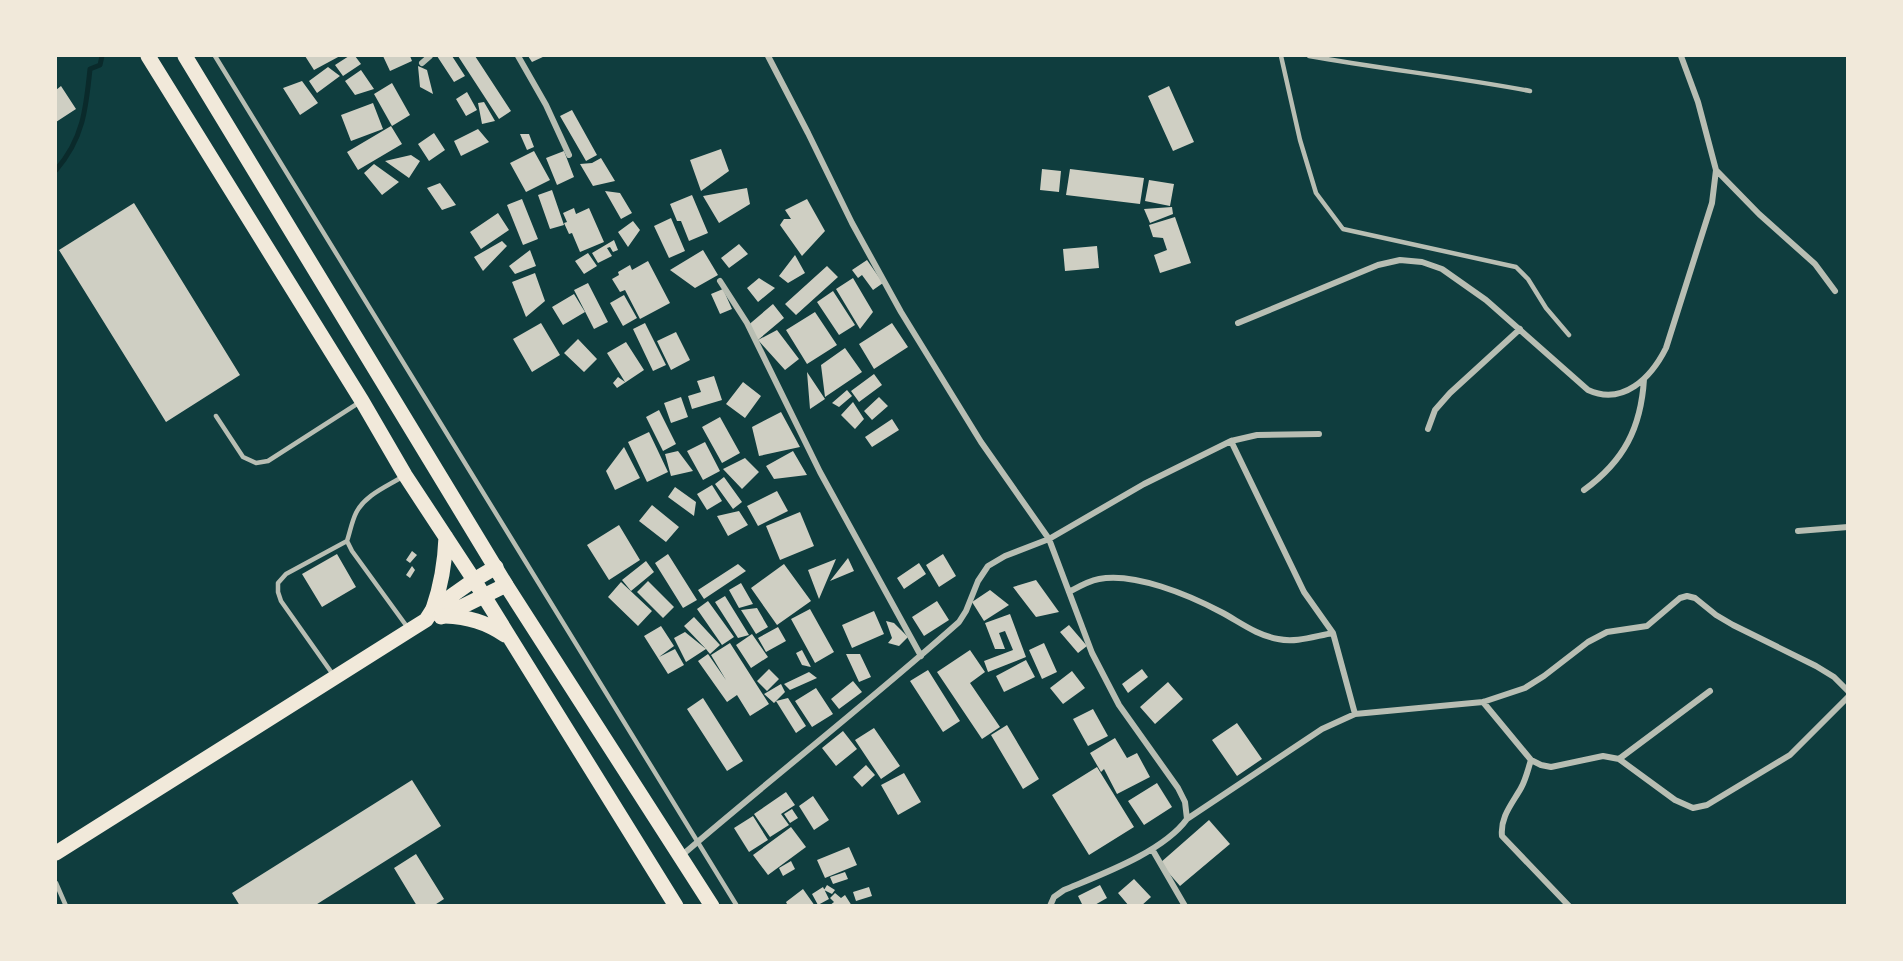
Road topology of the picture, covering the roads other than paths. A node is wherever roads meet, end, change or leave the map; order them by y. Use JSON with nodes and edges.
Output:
{"nodes":[{"id":1,"x":148,"y":56,"type":"edge"},
{"id":2,"x":185,"y":56,"type":"edge"},
{"id":3,"x":215,"y":56,"type":"edge"},
{"id":4,"x":430,"y":56,"type":"edge"},
{"id":5,"x":518,"y":56,"type":"edge"},
{"id":6,"x":768,"y":56,"type":"edge"},
{"id":7,"x":1281,"y":56,"type":"edge"},
{"id":8,"x":1309,"y":56,"type":"edge"},
{"id":9,"x":1681,"y":56,"type":"edge"},
{"id":10,"x":422,"y":63,"type":"dead end"},
{"id":11,"x":1530,"y":91,"type":"dead end"},
{"id":12,"x":569,"y":155,"type":"dead end"},
{"id":13,"x":1716,"y":170,"type":"junction"},
{"id":14,"x":720,"y":281,"type":"dead end"},
{"id":15,"x":1835,"y":291,"type":"dead end"},
{"id":16,"x":1238,"y":323,"type":"dead end"},
{"id":17,"x":1520,"y":329,"type":"junction"},
{"id":18,"x":1569,"y":335,"type":"dead end"},
{"id":19,"x":1644,"y":379,"type":"junction"},
{"id":20,"x":362,"y":401,"type":"junction"},
{"id":21,"x":216,"y":416,"type":"dead end"},
{"id":22,"x":1428,"y":429,"type":"dead end"},
{"id":23,"x":1319,"y":434,"type":"dead end"},
{"id":24,"x":1231,"y":441,"type":"junction"},
{"id":25,"x":405,"y":476,"type":"junction"},
{"id":26,"x":1584,"y":490,"type":"dead end"},
{"id":27,"x":1848,"y":527,"type":"edge"},
{"id":28,"x":1798,"y":531,"type":"dead end"},
{"id":29,"x":446,"y":537,"type":"junction"},
{"id":30,"x":1048,"y":539,"type":"junction"},
{"id":31,"x":347,"y":542,"type":"junction"},
{"id":32,"x":496,"y":567,"type":"junction"},
{"id":33,"x":474,"y":580,"type":"junction"},
{"id":34,"x":506,"y":585,"type":"junction"},
{"id":35,"x":1069,"y":592,"type":"junction"},
{"id":36,"x":484,"y":597,"type":"junction"},
{"id":37,"x":435,"y":615,"type":"junction"},
{"id":38,"x":410,"y":630,"type":"junction"},
{"id":39,"x":1333,"y":633,"type":"junction"},
{"id":40,"x":508,"y":637,"type":"junction"},
{"id":41,"x":921,"y":656,"type":"junction"},
{"id":42,"x":553,"y":657,"type":"junction"},
{"id":43,"x":528,"y":669,"type":"junction"},
{"id":44,"x":334,"y":677,"type":"junction"},
{"id":45,"x":1710,"y":691,"type":"dead end"},
{"id":46,"x":1848,"y":691,"type":"edge"},
{"id":47,"x":1848,"y":697,"type":"edge"},
{"id":48,"x":1483,"y":702,"type":"junction"},
{"id":49,"x":1355,"y":714,"type":"junction"},
{"id":50,"x":1619,"y":759,"type":"junction"},
{"id":51,"x":1532,"y":760,"type":"junction"},
{"id":52,"x":1187,"y":819,"type":"junction"},
{"id":53,"x":698,"y":842,"type":"junction"},
{"id":54,"x":1152,"y":849,"type":"junction"},
{"id":55,"x":56,"y":853,"type":"edge"},
{"id":56,"x":680,"y":856,"type":"junction"},
{"id":57,"x":56,"y":883,"type":"edge"},
{"id":58,"x":66,"y":906,"type":"edge"},
{"id":59,"x":676,"y":906,"type":"edge"},
{"id":60,"x":712,"y":906,"type":"edge"},
{"id":61,"x":737,"y":906,"type":"edge"},
{"id":62,"x":1050,"y":906,"type":"edge"},
{"id":63,"x":1185,"y":906,"type":"edge"},
{"id":64,"x":1569,"y":906,"type":"edge"}],
"edges":[{"from":1,"to":20,"type":"main road"},
{"from":2,"to":32,"type":"main road"},
{"from":3,"to":53,"type":"lane"},
{"from":4,"to":10,"type":"street"},
{"from":5,"to":12,"type":"street"},
{"from":6,"to":30,"type":"street"},
{"from":7,"to":18,"type":"lane"},
{"from":8,"to":11,"type":"lane"},
{"from":9,"to":13,"type":"street"},
{"from":13,"to":15,"type":"street"},
{"from":13,"to":19,"type":"street"},
{"from":14,"to":41,"type":"street"},
{"from":16,"to":17,"type":"street"},
{"from":17,"to":19,"type":"street"},
{"from":17,"to":22,"type":"street"},
{"from":19,"to":26,"type":"street"},
{"from":20,"to":21,"type":"lane"},
{"from":20,"to":25,"type":"main road"},
{"from":23,"to":24,"type":"street"},
{"from":24,"to":30,"type":"street"},
{"from":24,"to":39,"type":"street"},
{"from":25,"to":29,"type":"main road"},
{"from":25,"to":31,"type":"lane"},
{"from":27,"to":28,"type":"street"},
{"from":29,"to":33,"type":"main road"},
{"from":29,"to":37,"type":"main road"},
{"from":30,"to":35,"type":"street"},
{"from":30,"to":41,"type":"street"},
{"from":31,"to":38,"type":"lane"},
{"from":31,"to":44,"type":"lane"},
{"from":32,"to":33,"type":"main road"},
{"from":32,"to":34,"type":"main road"},
{"from":33,"to":36,"type":"main road"},
{"from":33,"to":37,"type":"main road"},
{"from":34,"to":36,"type":"main road"},
{"from":34,"to":42,"type":"main road"},
{"from":35,"to":39,"type":"street"},
{"from":35,"to":52,"type":"street"},
{"from":36,"to":37,"type":"main road"},
{"from":36,"to":40,"type":"main road"},
{"from":37,"to":38,"type":"main road"},
{"from":37,"to":40,"type":"main road"},
{"from":38,"to":44,"type":"main road"},
{"from":39,"to":49,"type":"street"},
{"from":40,"to":43,"type":"main road"},
{"from":41,"to":53,"type":"street"},
{"from":42,"to":43,"type":"main road"},
{"from":42,"to":56,"type":"main road"},
{"from":43,"to":59,"type":"main road"},
{"from":44,"to":55,"type":"main road"},
{"from":45,"to":50,"type":"street"},
{"from":46,"to":48,"type":"street"},
{"from":47,"to":50,"type":"street"},
{"from":48,"to":49,"type":"street"},
{"from":48,"to":51,"type":"street"},
{"from":49,"to":52,"type":"street"},
{"from":50,"to":51,"type":"street"},
{"from":51,"to":64,"type":"street"},
{"from":52,"to":54,"type":"street"},
{"from":53,"to":56,"type":"street"},
{"from":53,"to":61,"type":"lane"},
{"from":54,"to":62,"type":"street"},
{"from":54,"to":63,"type":"street"},
{"from":56,"to":60,"type":"main road"},
{"from":57,"to":58,"type":"lane"}]}
